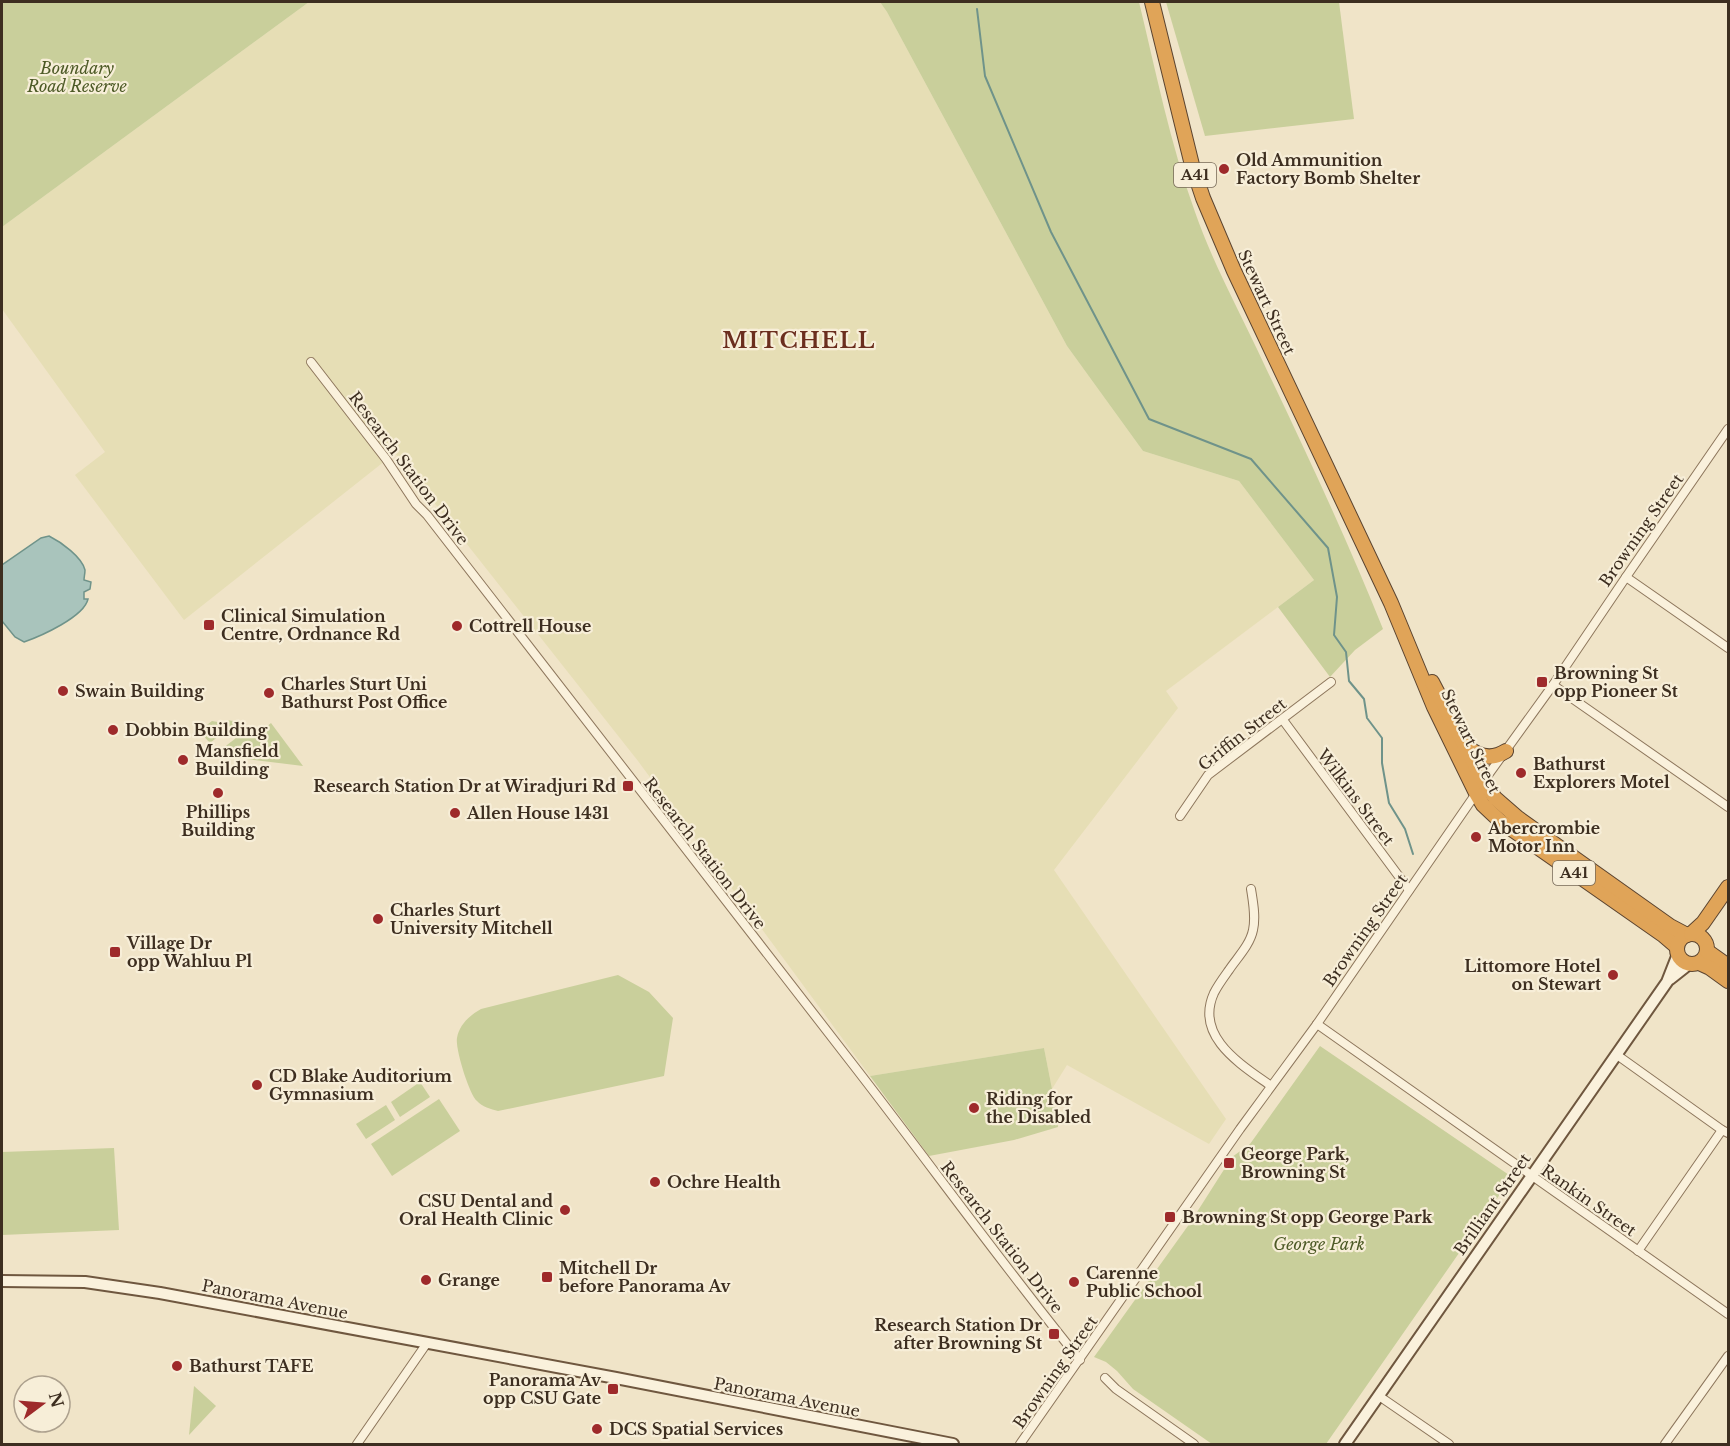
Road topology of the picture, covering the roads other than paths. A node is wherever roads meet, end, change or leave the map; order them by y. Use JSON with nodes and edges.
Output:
{"nodes":[{"id":1,"x":1152,"y":2,"type":"edge"},
{"id":2,"x":311,"y":362,"type":"dead end"},
{"id":3,"x":1728,"y":429,"type":"edge"},
{"id":4,"x":1626,"y":577,"type":"junction"},
{"id":5,"x":1391,"y":603,"type":"junction"},
{"id":6,"x":1728,"y":648,"type":"edge"},
{"id":7,"x":1331,"y":682,"type":"dead end"},
{"id":8,"x":1553,"y":685,"type":"junction"},
{"id":9,"x":1283,"y":720,"type":"junction"},
{"id":10,"x":1460,"y":738,"type":"junction"},
{"id":11,"x":1506,"y":751,"type":"junction"},
{"id":12,"x":1480,"y":787,"type":"junction"},
{"id":13,"x":1728,"y":807,"type":"edge"},
{"id":14,"x":1180,"y":816,"type":"dead end"},
{"id":15,"x":1728,"y":887,"type":"edge"},
{"id":16,"x":1251,"y":889,"type":"dead end"},
{"id":17,"x":1409,"y":890,"type":"junction"},
{"id":18,"x":1728,"y":903,"type":"edge"},
{"id":19,"x":1689,"y":934,"type":"junction"},
{"id":20,"x":1678,"y":951,"type":"junction"},
{"id":21,"x":1700,"y":955,"type":"junction"},
{"id":22,"x":1728,"y":966,"type":"edge"},
{"id":23,"x":1728,"y":981,"type":"edge"},
{"id":24,"x":1667,"y":982,"type":"junction"},
{"id":25,"x":1317,"y":1024,"type":"junction"},
{"id":26,"x":1617,"y":1055,"type":"junction"},
{"id":27,"x":1271,"y":1086,"type":"junction"},
{"id":28,"x":1725,"y":1132,"type":"edge"},
{"id":29,"x":1532,"y":1176,"type":"junction"},
{"id":30,"x":1638,"y":1251,"type":"junction"},
{"id":31,"x":2,"y":1281,"type":"edge"},
{"id":32,"x":1728,"y":1314,"type":"edge"},
{"id":33,"x":427,"y":1343,"type":"junction"},
{"id":34,"x":1728,"y":1356,"type":"edge"},
{"id":35,"x":1080,"y":1359,"type":"junction"},
{"id":36,"x":1105,"y":1378,"type":"dead end"},
{"id":37,"x":1378,"y":1396,"type":"junction"},
{"id":38,"x":357,"y":1444,"type":"edge"},
{"id":39,"x":953,"y":1444,"type":"edge"},
{"id":40,"x":1020,"y":1444,"type":"edge"},
{"id":41,"x":1194,"y":1444,"type":"edge"},
{"id":42,"x":1345,"y":1444,"type":"edge"},
{"id":43,"x":1449,"y":1444,"type":"edge"},
{"id":44,"x":1665,"y":1444,"type":"edge"}],
"edges":[{"from":1,"to":5,"type":"highway","name":"Stewart Street","number":"A41"},
{"from":2,"to":35,"type":"street","name":"Research Station Drive"},
{"from":3,"to":4,"type":"street","name":"Browning Street"},
{"from":4,"to":6,"type":"street"},
{"from":4,"to":8,"type":"street","name":"Browning Street"},
{"from":5,"to":10,"type":"highway","name":"Stewart Street","number":"A41"},
{"from":5,"to":12,"type":"highway","name":"Stewart Street","number":"A41"},
{"from":7,"to":9,"type":"street","name":"Griffin Street"},
{"from":8,"to":11,"type":"street","name":"Browning Street"},
{"from":8,"to":13,"type":"street"},
{"from":9,"to":14,"type":"street","name":"Griffin Street"},
{"from":9,"to":17,"type":"street","name":"Wilkins Street"},
{"from":10,"to":11,"type":"highway"},
{"from":10,"to":12,"type":"highway","name":"Stewart Street","number":"A41"},
{"from":11,"to":12,"type":"street","name":"Browning Street"},
{"from":12,"to":17,"type":"street","name":"Browning Street"},
{"from":12,"to":19,"type":"highway","name":"Stewart Street","number":"A41"},
{"from":12,"to":20,"type":"highway","name":"Stewart Street","number":"A41"},
{"from":15,"to":19,"type":"highway"},
{"from":16,"to":27,"type":"street"},
{"from":17,"to":25,"type":"street","name":"Browning Street"},
{"from":18,"to":21,"type":"highway","name":"Brilliant Street"},
{"from":19,"to":20,"type":"highway"},
{"from":19,"to":21,"type":"highway","name":"Stewart Street"},
{"from":20,"to":21,"type":"highway","name":"Stewart Street"},
{"from":20,"to":24,"type":"street","name":"Brilliant Street"},
{"from":21,"to":22,"type":"highway"},
{"from":21,"to":23,"type":"highway"},
{"from":21,"to":24,"type":"street","name":"Brilliant Street"},
{"from":24,"to":26,"type":"street","name":"Brilliant Street"},
{"from":25,"to":27,"type":"street","name":"Browning Street"},
{"from":25,"to":29,"type":"street","name":"Rankin Street"},
{"from":26,"to":28,"type":"street"},
{"from":26,"to":29,"type":"street","name":"Brilliant Street"},
{"from":27,"to":35,"type":"street","name":"Browning Street"},
{"from":28,"to":30,"type":"street"},
{"from":29,"to":30,"type":"street","name":"Rankin Street"},
{"from":29,"to":37,"type":"street","name":"Brilliant Street"},
{"from":30,"to":32,"type":"street","name":"Rankin Street"},
{"from":31,"to":33,"type":"street","name":"Panorama Avenue"},
{"from":33,"to":38,"type":"street"},
{"from":33,"to":39,"type":"street","name":"Panorama Avenue"},
{"from":34,"to":44,"type":"street"},
{"from":35,"to":40,"type":"street","name":"Browning Street"},
{"from":36,"to":41,"type":"street"},
{"from":37,"to":42,"type":"street","name":"Brilliant Street"},
{"from":37,"to":43,"type":"street"}]}
